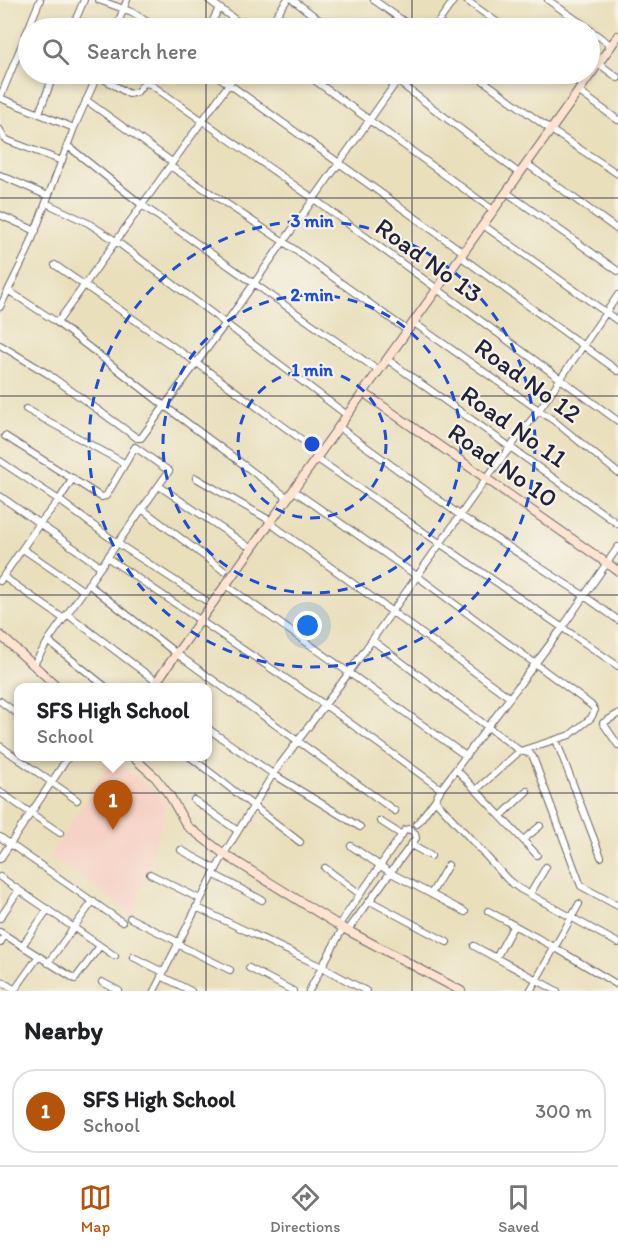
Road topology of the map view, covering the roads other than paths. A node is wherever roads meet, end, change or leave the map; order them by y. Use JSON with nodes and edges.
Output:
{"nodes":[{"id":1,"x":40,"y":0,"type":"edge"},
{"id":2,"x":84,"y":0,"type":"edge"},
{"id":3,"x":99,"y":0,"type":"edge"},
{"id":4,"x":127,"y":0,"type":"edge"},
{"id":5,"x":209,"y":0,"type":"edge"},
{"id":6,"x":287,"y":0,"type":"edge"},
{"id":7,"x":293,"y":0,"type":"edge"},
{"id":8,"x":374,"y":0,"type":"edge"},
{"id":9,"x":454,"y":0,"type":"edge"},
{"id":10,"x":466,"y":0,"type":"edge"},
{"id":11,"x":549,"y":0,"type":"edge"},
{"id":12,"x":219,"y":8,"type":"junction"},
{"id":13,"x":123,"y":9,"type":"junction"},
{"id":14,"x":33,"y":18,"type":"edge"},
{"id":15,"x":76,"y":18,"type":"edge"},
{"id":16,"x":120,"y":18,"type":"edge"},
{"id":17,"x":141,"y":18,"type":"edge"},
{"id":18,"x":214,"y":18,"type":"edge"},
{"id":19,"x":232,"y":18,"type":"edge"},
{"id":20,"x":274,"y":18,"type":"edge"},
{"id":21,"x":317,"y":18,"type":"edge"},
{"id":22,"x":399,"y":18,"type":"edge"},
{"id":23,"x":441,"y":18,"type":"edge"},
{"id":24,"x":491,"y":18,"type":"edge"},
{"id":25,"x":574,"y":18,"type":"edge"},
{"id":26,"x":618,"y":36,"type":"edge"},
{"id":27,"x":600,"y":37,"type":"edge"},
{"id":28,"x":612,"y":46,"type":"junction"},
{"id":29,"x":18,"y":54,"type":"edge"},
{"id":30,"x":600,"y":61,"type":"edge"},
{"id":31,"x":600,"y":64,"type":"edge"},
{"id":32,"x":618,"y":78,"type":"edge"},
{"id":33,"x":50,"y":84,"type":"edge"},
{"id":34,"x":93,"y":84,"type":"edge"},
{"id":35,"x":113,"y":84,"type":"edge"},
{"id":36,"x":146,"y":84,"type":"edge"},
{"id":37,"x":149,"y":84,"type":"edge"},
{"id":38,"x":229,"y":84,"type":"joint"},
{"id":39,"x":319,"y":84,"type":"edge"},
{"id":40,"x":394,"y":84,"type":"edge"},
{"id":41,"x":402,"y":84,"type":"edge"},
{"id":42,"x":488,"y":84,"type":"edge"},
{"id":43,"x":576,"y":84,"type":"edge"},
{"id":44,"x":583,"y":84,"type":"edge"},
{"id":45,"x":580,"y":88,"type":"junction"},
{"id":46,"x":0,"y":98,"type":"edge"},
{"id":47,"x":86,"y":100,"type":"junction"},
{"id":48,"x":39,"y":113,"type":"junction"},
{"id":49,"x":202,"y":119,"type":"junction"},
{"id":50,"x":618,"y":120,"type":"edge"},
{"id":51,"x":368,"y":121,"type":"junction"},
{"id":52,"x":74,"y":128,"type":"junction"},
{"id":53,"x":0,"y":130,"type":"edge"},
{"id":54,"x":551,"y":130,"type":"junction"},
{"id":55,"x":68,"y":146,"type":"junction"},
{"id":56,"x":62,"y":160,"type":"junction"},
{"id":57,"x":338,"y":163,"type":"junction"},
{"id":58,"x":171,"y":164,"type":"junction"},
{"id":59,"x":527,"y":164,"type":"junction"},
{"id":60,"x":520,"y":174,"type":"junction"},
{"id":61,"x":618,"y":174,"type":"edge"},
{"id":62,"x":0,"y":175,"type":"edge"},
{"id":63,"x":506,"y":192,"type":"junction"},
{"id":64,"x":47,"y":199,"type":"junction"},
{"id":65,"x":314,"y":199,"type":"junction"},
{"id":66,"x":142,"y":205,"type":"junction"},
{"id":67,"x":493,"y":210,"type":"junction"},
{"id":68,"x":0,"y":215,"type":"edge"},
{"id":69,"x":483,"y":225,"type":"junction"},
{"id":70,"x":618,"y":230,"type":"edge"},
{"id":71,"x":36,"y":231,"type":"junction"},
{"id":72,"x":116,"y":241,"type":"junction"},
{"id":73,"x":284,"y":242,"type":"junction"},
{"id":74,"x":462,"y":254,"type":"junction"},
{"id":75,"x":55,"y":265,"type":"dead end"},
{"id":76,"x":618,"y":271,"type":"edge"},
{"id":77,"x":254,"y":282,"type":"junction"},
{"id":78,"x":84,"y":285,"type":"junction"},
{"id":79,"x":437,"y":290,"type":"junction"},
{"id":80,"x":9,"y":291,"type":"junction"},
{"id":81,"x":618,"y":294,"type":"edge"},
{"id":82,"x":0,"y":307,"type":"edge"},
{"id":83,"x":605,"y":311,"type":"junction"},
{"id":84,"x":55,"y":321,"type":"junction"},
{"id":85,"x":618,"y":321,"type":"edge"},
{"id":86,"x":414,"y":322,"type":"junction"},
{"id":87,"x":226,"y":323,"type":"junction"},
{"id":88,"x":408,"y":331,"type":"junction"},
{"id":89,"x":0,"y":345,"type":"edge"},
{"id":90,"x":582,"y":345,"type":"junction"},
{"id":91,"x":388,"y":360,"type":"junction"},
{"id":92,"x":197,"y":363,"type":"junction"},
{"id":93,"x":379,"y":371,"type":"junction"},
{"id":94,"x":618,"y":371,"type":"edge"},
{"id":95,"x":560,"y":377,"type":"junction"},
{"id":96,"x":364,"y":393,"type":"junction"},
{"id":97,"x":166,"y":407,"type":"junction"},
{"id":98,"x":26,"y":409,"type":"dead end"},
{"id":99,"x":539,"y":410,"type":"junction"},
{"id":100,"x":347,"y":415,"type":"junction"},
{"id":101,"x":618,"y":421,"type":"edge"},
{"id":102,"x":339,"y":427,"type":"junction"},
{"id":103,"x":5,"y":436,"type":"dead end"},
{"id":104,"x":510,"y":447,"type":"junction"},
{"id":105,"x":318,"y":456,"type":"junction"},
{"id":106,"x":0,"y":461,"type":"edge"},
{"id":107,"x":124,"y":463,"type":"junction"},
{"id":108,"x":618,"y":473,"type":"edge"},
{"id":109,"x":196,"y":477,"type":"dead end"},
{"id":110,"x":73,"y":478,"type":"junction"},
{"id":111,"x":485,"y":480,"type":"junction"},
{"id":112,"x":159,"y":486,"type":"junction"},
{"id":113,"x":291,"y":494,"type":"junction"},
{"id":114,"x":0,"y":496,"type":"edge"},
{"id":115,"x":59,"y":500,"type":"junction"},
{"id":116,"x":142,"y":509,"type":"junction"},
{"id":117,"x":461,"y":516,"type":"junction"},
{"id":118,"x":271,"y":522,"type":"junction"},
{"id":119,"x":40,"y":523,"type":"junction"},
{"id":120,"x":618,"y":524,"type":"edge"},
{"id":121,"x":117,"y":543,"type":"junction"},
{"id":122,"x":440,"y":543,"type":"junction"},
{"id":123,"x":246,"y":545,"type":"dead end"},
{"id":124,"x":618,"y":548,"type":"edge"},
{"id":125,"x":23,"y":549,"type":"junction"},
{"id":126,"x":108,"y":558,"type":"junction"},
{"id":127,"x":607,"y":563,"type":"junction"},
{"id":128,"x":101,"y":567,"type":"junction"},
{"id":129,"x":224,"y":571,"type":"dead end"},
{"id":130,"x":618,"y":571,"type":"edge"},
{"id":131,"x":2,"y":576,"type":"edge"},
{"id":132,"x":417,"y":576,"type":"junction"},
{"id":133,"x":226,"y":585,"type":"junction"},
{"id":134,"x":86,"y":587,"type":"junction"},
{"id":135,"x":583,"y":595,"type":"junction"},
{"id":136,"x":205,"y":600,"type":"dead end"},
{"id":137,"x":393,"y":611,"type":"junction"},
{"id":138,"x":66,"y":616,"type":"junction"},
{"id":139,"x":618,"y":620,"type":"edge"},
{"id":140,"x":201,"y":621,"type":"junction"},
{"id":141,"x":562,"y":628,"type":"junction"},
{"id":142,"x":0,"y":634,"type":"edge"},
{"id":143,"x":372,"y":640,"type":"junction"},
{"id":144,"x":48,"y":641,"type":"junction"},
{"id":145,"x":177,"y":654,"type":"junction"},
{"id":146,"x":34,"y":664,"type":"junction"},
{"id":147,"x":535,"y":664,"type":"junction"},
{"id":148,"x":618,"y":666,"type":"edge"},
{"id":149,"x":348,"y":674,"type":"junction"},
{"id":150,"x":54,"y":683,"type":"edge"},
{"id":151,"x":102,"y":683,"type":"edge"},
{"id":152,"x":151,"y":683,"type":"edge"},
{"id":153,"x":155,"y":683,"type":"edge"},
{"id":154,"x":509,"y":696,"type":"junction"},
{"id":155,"x":0,"y":701,"type":"edge"},
{"id":156,"x":325,"y":705,"type":"junction"},
{"id":157,"x":14,"y":711,"type":"edge"},
{"id":158,"x":618,"y":714,"type":"edge"},
{"id":159,"x":488,"y":727,"type":"junction"},
{"id":160,"x":212,"y":731,"type":"edge"},
{"id":161,"x":298,"y":740,"type":"junction"},
{"id":162,"x":556,"y":740,"type":"junction"},
{"id":163,"x":618,"y":745,"type":"edge"},
{"id":164,"x":0,"y":746,"type":"edge"},
{"id":165,"x":520,"y":751,"type":"junction"},
{"id":166,"x":14,"y":756,"type":"edge"},
{"id":167,"x":466,"y":756,"type":"junction"},
{"id":168,"x":22,"y":761,"type":"edge"},
{"id":169,"x":66,"y":761,"type":"edge"},
{"id":170,"x":137,"y":761,"type":"edge"},
{"id":171,"x":196,"y":761,"type":"edge"},
{"id":172,"x":456,"y":769,"type":"junction"},
{"id":173,"x":273,"y":774,"type":"junction"},
{"id":174,"x":52,"y":782,"type":"junction"},
{"id":175,"x":441,"y":789,"type":"junction"},
{"id":176,"x":476,"y":790,"type":"junction"},
{"id":177,"x":527,"y":791,"type":"dead end"},
{"id":178,"x":0,"y":792,"type":"edge"},
{"id":179,"x":77,"y":800,"type":"dead end"},
{"id":180,"x":194,"y":800,"type":"dead end"},
{"id":181,"x":435,"y":800,"type":"junction"},
{"id":182,"x":254,"y":805,"type":"junction"},
{"id":183,"x":395,"y":812,"type":"dead end"},
{"id":184,"x":31,"y":814,"type":"junction"},
{"id":185,"x":501,"y":816,"type":"junction"},
{"id":186,"x":380,"y":821,"type":"dead end"},
{"id":187,"x":417,"y":824,"type":"dead end"},
{"id":188,"x":540,"y":826,"type":"dead end"},
{"id":189,"x":360,"y":828,"type":"dead end"},
{"id":190,"x":238,"y":831,"type":"junction"},
{"id":191,"x":60,"y":833,"type":"dead end"},
{"id":192,"x":402,"y":835,"type":"junction"},
{"id":193,"x":0,"y":837,"type":"edge"},
{"id":194,"x":523,"y":840,"type":"junction"},
{"id":195,"x":300,"y":842,"type":"dead end"},
{"id":196,"x":10,"y":844,"type":"junction"},
{"id":197,"x":411,"y":845,"type":"junction"},
{"id":198,"x":351,"y":846,"type":"dead end"},
{"id":199,"x":181,"y":850,"type":"dead end"},
{"id":200,"x":224,"y":854,"type":"junction"},
{"id":201,"x":537,"y":855,"type":"dead end"},
{"id":202,"x":431,"y":856,"type":"dead end"},
{"id":203,"x":601,"y":857,"type":"dead end"},
{"id":204,"x":0,"y":859,"type":"edge"},
{"id":205,"x":380,"y":865,"type":"junction"},
{"id":206,"x":448,"y":866,"type":"dead end"},
{"id":207,"x":546,"y":867,"type":"dead end"},
{"id":208,"x":325,"y":868,"type":"dead end"},
{"id":209,"x":214,"y":872,"type":"junction"},
{"id":210,"x":391,"y":873,"type":"junction"},
{"id":211,"x":150,"y":874,"type":"dead end"},
{"id":212,"x":0,"y":877,"type":"edge"},
{"id":213,"x":19,"y":890,"type":"junction"},
{"id":214,"x":360,"y":894,"type":"junction"},
{"id":215,"x":431,"y":894,"type":"junction"},
{"id":216,"x":530,"y":894,"type":"junction"},
{"id":217,"x":200,"y":899,"type":"junction"},
{"id":218,"x":262,"y":900,"type":"dead end"},
{"id":219,"x":93,"y":901,"type":"junction"},
{"id":220,"x":370,"y":901,"type":"junction"},
{"id":221,"x":579,"y":904,"type":"dead end"},
{"id":222,"x":618,"y":906,"type":"edge"},
{"id":223,"x":196,"y":907,"type":"junction"},
{"id":224,"x":48,"y":909,"type":"junction"},
{"id":225,"x":488,"y":911,"type":"dead end"},
{"id":226,"x":465,"y":912,"type":"dead end"},
{"id":227,"x":346,"y":915,"type":"junction"},
{"id":228,"x":571,"y":916,"type":"junction"},
{"id":229,"x":0,"y":918,"type":"edge"},
{"id":230,"x":130,"y":918,"type":"dead end"},
{"id":231,"x":355,"y":920,"type":"junction"},
{"id":232,"x":122,"y":922,"type":"dead end"},
{"id":233,"x":514,"y":925,"type":"junction"},
{"id":234,"x":74,"y":927,"type":"junction"},
{"id":235,"x":343,"y":928,"type":"junction"},
{"id":236,"x":3,"y":933,"type":"edge"},
{"id":237,"x":447,"y":942,"type":"dead end"},
{"id":238,"x":0,"y":943,"type":"edge"},
{"id":239,"x":178,"y":943,"type":"junction"},
{"id":240,"x":618,"y":943,"type":"edge"},
{"id":241,"x":22,"y":946,"type":"junction"},
{"id":242,"x":100,"y":946,"type":"junction"},
{"id":243,"x":474,"y":946,"type":"dead end"},
{"id":244,"x":554,"y":947,"type":"junction"},
{"id":245,"x":116,"y":956,"type":"dead end"},
{"id":246,"x":38,"y":957,"type":"junction"},
{"id":247,"x":133,"y":957,"type":"dead end"},
{"id":248,"x":496,"y":958,"type":"junction"},
{"id":249,"x":48,"y":963,"type":"junction"},
{"id":250,"x":322,"y":967,"type":"junction"},
{"id":251,"x":249,"y":968,"type":"dead end"},
{"id":252,"x":230,"y":970,"type":"dead end"},
{"id":253,"x":162,"y":974,"type":"junction"},
{"id":254,"x":536,"y":979,"type":"junction"},
{"id":255,"x":0,"y":980,"type":"edge"},
{"id":256,"x":102,"y":982,"type":"dead end"},
{"id":257,"x":618,"y":985,"type":"edge"},
{"id":258,"x":17,"y":990,"type":"edge"},
{"id":259,"x":119,"y":991,"type":"edge"},
{"id":260,"x":154,"y":991,"type":"edge"},
{"id":261,"x":191,"y":991,"type":"edge"},
{"id":262,"x":293,"y":991,"type":"edge"},
{"id":263,"x":309,"y":991,"type":"edge"},
{"id":264,"x":366,"y":991,"type":"edge"},
{"id":265,"x":461,"y":991,"type":"edge"},
{"id":266,"x":530,"y":991,"type":"edge"},
{"id":267,"x":557,"y":991,"type":"edge"}],
"edges":[{"from":1,"to":14,"type":"street"},
{"from":2,"to":15,"type":"street"},
{"from":3,"to":13,"type":"street"},
{"from":4,"to":13,"type":"street"},
{"from":5,"to":12,"type":"street"},
{"from":6,"to":20,"type":"street"},
{"from":7,"to":21,"type":"street"},
{"from":8,"to":22,"type":"street"},
{"from":9,"to":23,"type":"street"},
{"from":10,"to":24,"type":"street"},
{"from":11,"to":25,"type":"street"},
{"from":12,"to":18,"type":"street"},
{"from":12,"to":19,"type":"street"},
{"from":13,"to":16,"type":"street"},
{"from":13,"to":17,"type":"street"},
{"from":26,"to":28,"type":"street"},
{"from":27,"to":28,"type":"street"},
{"from":28,"to":30,"type":"street"},
{"from":29,"to":46,"type":"street"},
{"from":31,"to":32,"type":"street"},
{"from":33,"to":48,"type":"street"},
{"from":34,"to":47,"type":"street"},
{"from":35,"to":36,"type":"street","name":"Road No 13"},
{"from":37,"to":49,"type":"street","name":"Road No 13"},
{"from":38,"to":49,"type":"street"},
{"from":38,"to":57,"type":"street"},
{"from":39,"to":51,"type":"street"},
{"from":40,"to":51,"type":"street"},
{"from":41,"to":60,"type":"street"},
{"from":42,"to":54,"type":"street"},
{"from":43,"to":45,"type":"street"},
{"from":44,"to":45,"type":"street"},
{"from":45,"to":50,"type":"street"},
{"from":45,"to":54,"type":"street"},
{"from":46,"to":48,"type":"street"},
{"from":47,"to":52,"type":"street"},
{"from":47,"to":58,"type":"street"},
{"from":48,"to":52,"type":"street"},
{"from":49,"to":58,"type":"street"},
{"from":49,"to":65,"type":"street","name":"Road No 13"},
{"from":51,"to":57,"type":"street"},
{"from":51,"to":67,"type":"street"},
{"from":52,"to":55,"type":"street"},
{"from":53,"to":56,"type":"street"},
{"from":54,"to":59,"type":"street"},
{"from":54,"to":61,"type":"street"},
{"from":55,"to":56,"type":"street"},
{"from":55,"to":66,"type":"street"},
{"from":56,"to":64,"type":"street"},
{"from":57,"to":65,"type":"street"},
{"from":57,"to":74,"type":"street"},
{"from":58,"to":66,"type":"street"},
{"from":58,"to":73,"type":"street"},
{"from":59,"to":60,"type":"street"},
{"from":59,"to":70,"type":"street"},
{"from":60,"to":63,"type":"street"},
{"from":62,"to":64,"type":"street"},
{"from":63,"to":67,"type":"street"},
{"from":63,"to":76,"type":"street"},
{"from":64,"to":71,"type":"street"},
{"from":64,"to":72,"type":"street"},
{"from":65,"to":73,"type":"street"},
{"from":65,"to":79,"type":"street","name":"Road No 13"},
{"from":66,"to":72,"type":"street"},
{"from":66,"to":77,"type":"street"},
{"from":67,"to":69,"type":"street"},
{"from":68,"to":71,"type":"street"},
{"from":69,"to":74,"type":"street"},
{"from":69,"to":83,"type":"street"},
{"from":71,"to":80,"type":"street"},
{"from":72,"to":78,"type":"street"},
{"from":72,"to":87,"type":"street"},
{"from":73,"to":77,"type":"street"},
{"from":73,"to":88,"type":"street"},
{"from":74,"to":79,"type":"street"},
{"from":74,"to":90,"type":"street"},
{"from":75,"to":78,"type":"street"},
{"from":77,"to":87,"type":"street"},
{"from":77,"to":93,"type":"street"},
{"from":78,"to":84,"type":"street"},
{"from":78,"to":92,"type":"street"},
{"from":79,"to":86,"type":"street"},
{"from":79,"to":95,"type":"street","name":"Road No 13"},
{"from":80,"to":82,"type":"street"},
{"from":80,"to":84,"type":"street"},
{"from":81,"to":83,"type":"street"},
{"from":83,"to":85,"type":"street"},
{"from":83,"to":90,"type":"street"},
{"from":84,"to":97,"type":"street"},
{"from":86,"to":88,"type":"street"},
{"from":86,"to":99,"type":"street","name":"Road No 12"},
{"from":87,"to":92,"type":"street"},
{"from":87,"to":100,"type":"street"},
{"from":88,"to":91,"type":"street"},
{"from":89,"to":97,"type":"street"},
{"from":90,"to":94,"type":"street"},
{"from":90,"to":95,"type":"street"},
{"from":91,"to":93,"type":"street"},
{"from":91,"to":104,"type":"street","name":"Road No 11"},
{"from":92,"to":97,"type":"street"},
{"from":92,"to":105,"type":"street"},
{"from":93,"to":96,"type":"street"},
{"from":95,"to":99,"type":"street"},
{"from":95,"to":101,"type":"street","name":"Road No 13"},
{"from":96,"to":100,"type":"street"},
{"from":96,"to":111,"type":"street","name":"Road No 10"},
{"from":97,"to":113,"type":"street"},
{"from":98,"to":107,"type":"street"},
{"from":99,"to":104,"type":"street"},
{"from":99,"to":108,"type":"street","name":"Road No 12"},
{"from":100,"to":102,"type":"street"},
{"from":102,"to":105,"type":"street"},
{"from":102,"to":117,"type":"street"},
{"from":103,"to":110,"type":"street"},
{"from":104,"to":111,"type":"street"},
{"from":104,"to":120,"type":"street","name":"Road No 11"},
{"from":105,"to":113,"type":"street"},
{"from":105,"to":122,"type":"street"},
{"from":106,"to":115,"type":"street"},
{"from":107,"to":110,"type":"street"},
{"from":107,"to":112,"type":"street"},
{"from":109,"to":118,"type":"street"},
{"from":110,"to":115,"type":"street"},
{"from":111,"to":117,"type":"street"},
{"from":111,"to":127,"type":"street","name":"Road No 10"},
{"from":112,"to":116,"type":"street"},
{"from":112,"to":123,"type":"street"},
{"from":113,"to":118,"type":"street"},
{"from":113,"to":132,"type":"street"},
{"from":114,"to":119,"type":"street"},
{"from":115,"to":119,"type":"street"},
{"from":115,"to":121,"type":"street"},
{"from":116,"to":121,"type":"street"},
{"from":116,"to":129,"type":"street"},
{"from":117,"to":122,"type":"street"},
{"from":117,"to":135,"type":"street"},
{"from":118,"to":133,"type":"street"},
{"from":118,"to":137,"type":"street"},
{"from":119,"to":125,"type":"street"},
{"from":119,"to":128,"type":"street"},
{"from":121,"to":126,"type":"street"},
{"from":121,"to":136,"type":"street"},
{"from":122,"to":132,"type":"street"},
{"from":122,"to":141,"type":"street"},
{"from":124,"to":127,"type":"street"},
{"from":125,"to":131,"type":"street"},
{"from":125,"to":134,"type":"street"},
{"from":126,"to":128,"type":"street"},
{"from":126,"to":140,"type":"street"},
{"from":127,"to":130,"type":"street","name":"Road No 10"},
{"from":127,"to":135,"type":"street"},
{"from":128,"to":134,"type":"street"},
{"from":131,"to":138,"type":"street"},
{"from":132,"to":137,"type":"street"},
{"from":132,"to":147,"type":"street"},
{"from":133,"to":140,"type":"street"},
{"from":133,"to":149,"type":"street"},
{"from":134,"to":138,"type":"street"},
{"from":134,"to":145,"type":"street"},
{"from":135,"to":139,"type":"street"},
{"from":135,"to":141,"type":"street"},
{"from":137,"to":143,"type":"street"},
{"from":137,"to":154,"type":"street"},
{"from":138,"to":144,"type":"street"},
{"from":138,"to":152,"type":"street"},
{"from":140,"to":145,"type":"street"},
{"from":140,"to":156,"type":"street"},
{"from":141,"to":147,"type":"street"},
{"from":141,"to":148,"type":"street"},
{"from":142,"to":146,"type":"street"},
{"from":143,"to":149,"type":"street"},
{"from":143,"to":159,"type":"street"},
{"from":144,"to":146,"type":"street"},
{"from":144,"to":151,"type":"street"},
{"from":145,"to":153,"type":"street"},
{"from":145,"to":161,"type":"street"},
{"from":146,"to":150,"type":"street"},
{"from":147,"to":154,"type":"street"},
{"from":147,"to":162,"type":"street"},
{"from":149,"to":156,"type":"street"},
{"from":149,"to":167,"type":"street"},
{"from":154,"to":159,"type":"street"},
{"from":155,"to":157,"type":"street"},
{"from":156,"to":161,"type":"street"},
{"from":156,"to":175,"type":"street"},
{"from":158,"to":163,"type":"street"},
{"from":159,"to":165,"type":"street"},
{"from":159,"to":167,"type":"street"},
{"from":160,"to":173,"type":"street"},
{"from":161,"to":173,"type":"street"},
{"from":161,"to":183,"type":"street"},
{"from":162,"to":165,"type":"street"},
{"from":162,"to":203,"type":"street"},
{"from":164,"to":166,"type":"street"},
{"from":165,"to":176,"type":"street"},
{"from":165,"to":222,"type":"street"},
{"from":167,"to":172,"type":"street"},
{"from":168,"to":174,"type":"street"},
{"from":169,"to":174,"type":"street"},
{"from":170,"to":200,"type":"street"},
{"from":171,"to":182,"type":"street"},
{"from":172,"to":175,"type":"street"},
{"from":172,"to":176,"type":"street"},
{"from":173,"to":182,"type":"street"},
{"from":173,"to":189,"type":"street"},
{"from":174,"to":179,"type":"street"},
{"from":174,"to":184,"type":"street"},
{"from":175,"to":181,"type":"street"},
{"from":176,"to":185,"type":"street"},
{"from":177,"to":185,"type":"street"},
{"from":178,"to":184,"type":"street"},
{"from":180,"to":190,"type":"street"},
{"from":181,"to":187,"type":"street"},
{"from":181,"to":216,"type":"street"},
{"from":182,"to":190,"type":"street"},
{"from":182,"to":195,"type":"street"},
{"from":184,"to":191,"type":"street"},
{"from":184,"to":196,"type":"street"},
{"from":185,"to":194,"type":"street"},
{"from":186,"to":192,"type":"street"},
{"from":188,"to":194,"type":"street"},
{"from":190,"to":200,"type":"street"},
{"from":192,"to":197,"type":"street"},
{"from":192,"to":205,"type":"street"},
{"from":193,"to":196,"type":"street"},
{"from":194,"to":201,"type":"street"},
{"from":196,"to":204,"type":"street"},
{"from":196,"to":219,"type":"street"},
{"from":197,"to":202,"type":"street"},
{"from":197,"to":210,"type":"street"},
{"from":198,"to":205,"type":"street"},
{"from":199,"to":209,"type":"street"},
{"from":200,"to":209,"type":"street"},
{"from":200,"to":235,"type":"street"},
{"from":205,"to":210,"type":"street"},
{"from":205,"to":214,"type":"street"},
{"from":206,"to":215,"type":"street"},
{"from":207,"to":216,"type":"street"},
{"from":208,"to":214,"type":"street"},
{"from":209,"to":217,"type":"street"},
{"from":209,"to":218,"type":"street"},
{"from":210,"to":215,"type":"street"},
{"from":210,"to":220,"type":"street"},
{"from":211,"to":217,"type":"street"},
{"from":212,"to":213,"type":"street"},
{"from":213,"to":224,"type":"street"},
{"from":213,"to":229,"type":"street"},
{"from":214,"to":227,"type":"street"},
{"from":215,"to":226,"type":"street"},
{"from":216,"to":228,"type":"street"},
{"from":217,"to":223,"type":"street"},
{"from":219,"to":232,"type":"street"},
{"from":219,"to":234,"type":"street"},
{"from":220,"to":231,"type":"street"},
{"from":220,"to":237,"type":"street"},
{"from":221,"to":228,"type":"street"},
{"from":223,"to":239,"type":"street"},
{"from":223,"to":250,"type":"street"},
{"from":224,"to":234,"type":"street"},
{"from":224,"to":241,"type":"street"},
{"from":225,"to":233,"type":"street"},
{"from":227,"to":231,"type":"street"},
{"from":227,"to":235,"type":"street"},
{"from":228,"to":240,"type":"street"},
{"from":228,"to":244,"type":"street"},
{"from":230,"to":239,"type":"street"},
{"from":231,"to":235,"type":"street"},
{"from":233,"to":244,"type":"street"},
{"from":233,"to":248,"type":"street"},
{"from":234,"to":242,"type":"street"},
{"from":234,"to":249,"type":"street"},
{"from":235,"to":250,"type":"street"},
{"from":235,"to":265,"type":"street"},
{"from":236,"to":238,"type":"street"},
{"from":236,"to":241,"type":"street"},
{"from":239,"to":252,"type":"street"},
{"from":239,"to":253,"type":"street"},
{"from":241,"to":246,"type":"street"},
{"from":242,"to":245,"type":"street"},
{"from":242,"to":249,"type":"street"},
{"from":243,"to":248,"type":"street"},
{"from":244,"to":254,"type":"street"},
{"from":244,"to":257,"type":"street"},
{"from":246,"to":249,"type":"street"},
{"from":246,"to":258,"type":"street"},
{"from":247,"to":253,"type":"street"},
{"from":248,"to":254,"type":"street"},
{"from":250,"to":263,"type":"street"},
{"from":250,"to":264,"type":"street"},
{"from":251,"to":262,"type":"street"},
{"from":253,"to":260,"type":"street"},
{"from":253,"to":261,"type":"street"},
{"from":254,"to":266,"type":"street"},
{"from":254,"to":267,"type":"street"},
{"from":255,"to":258,"type":"street"},
{"from":256,"to":259,"type":"street"}]}
